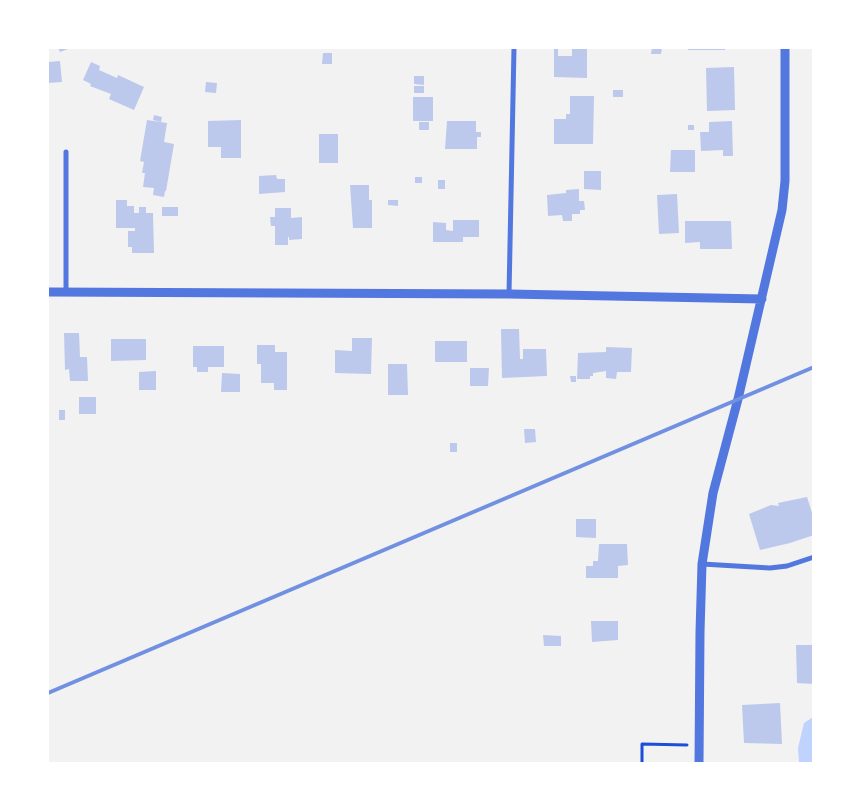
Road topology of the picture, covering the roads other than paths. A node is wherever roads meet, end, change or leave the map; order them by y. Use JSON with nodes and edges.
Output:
{"nodes":[{"id":1,"x":514,"y":48,"type":"edge"},
{"id":2,"x":785,"y":48,"type":"edge"},
{"id":3,"x":66,"y":152,"type":"dead end"},
{"id":4,"x":66,"y":291,"type":"junction"},
{"id":5,"x":48,"y":292,"type":"edge"},
{"id":6,"x":510,"y":294,"type":"junction"},
{"id":7,"x":762,"y":299,"type":"junction"},
{"id":8,"x":814,"y":557,"type":"edge"},
{"id":9,"x":702,"y":564,"type":"junction"},
{"id":10,"x":699,"y":764,"type":"edge"}],
"edges":[{"from":1,"to":6,"type":"street"},
{"from":2,"to":7,"type":"street"},
{"from":3,"to":4,"type":"street"},
{"from":4,"to":5,"type":"street"},
{"from":4,"to":6,"type":"street"},
{"from":6,"to":7,"type":"street"},
{"from":7,"to":9,"type":"street"},
{"from":8,"to":9,"type":"street"},
{"from":9,"to":10,"type":"street"}]}
